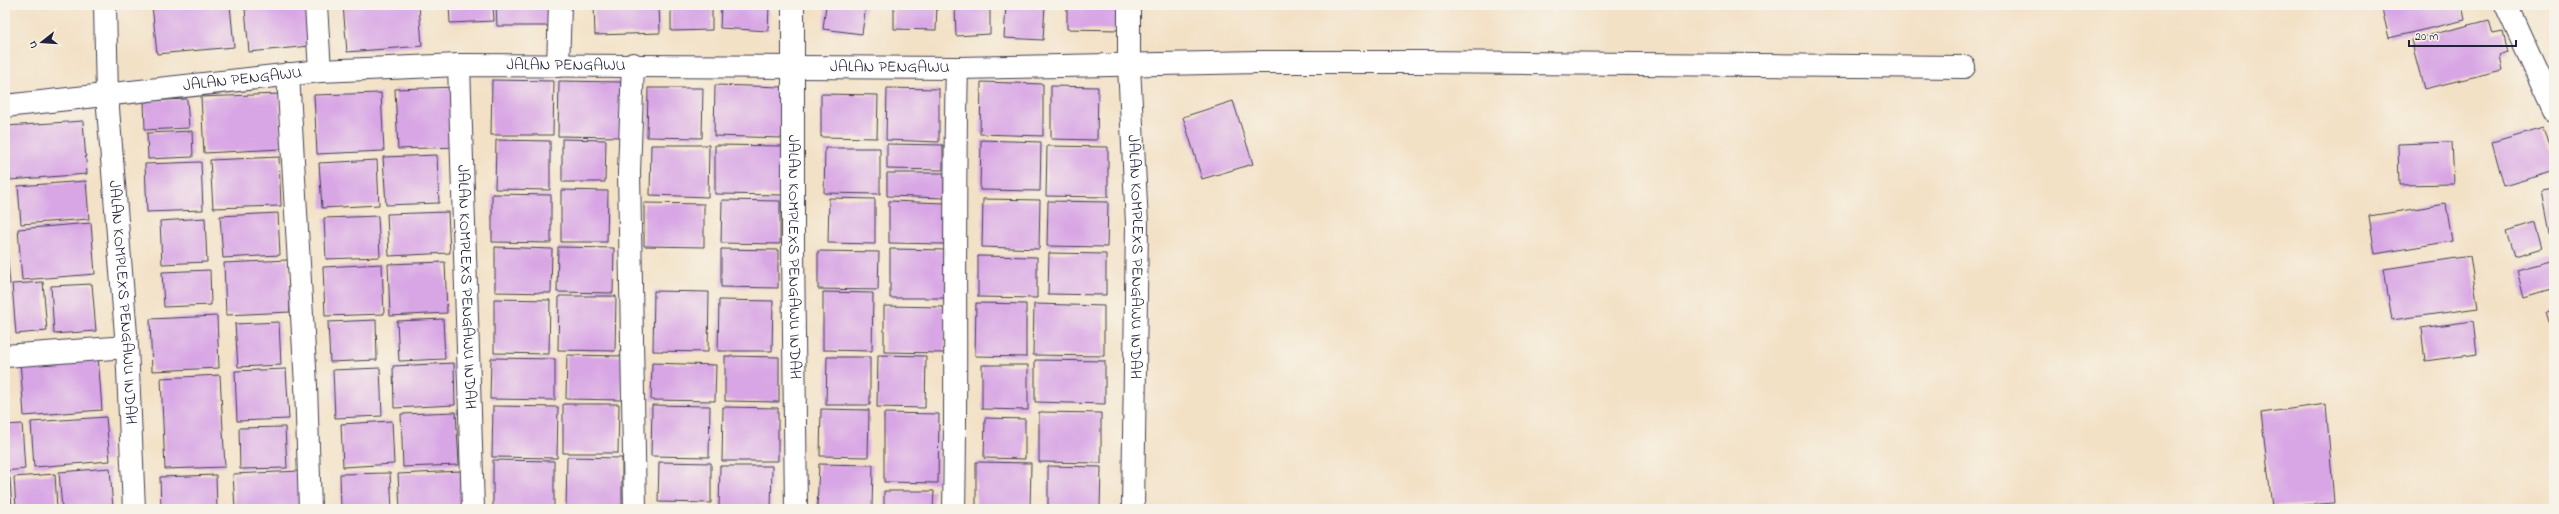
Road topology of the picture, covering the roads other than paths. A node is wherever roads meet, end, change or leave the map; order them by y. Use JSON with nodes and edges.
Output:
{"nodes":[{"id":1,"x":105,"y":5,"type":"edge"},
{"id":2,"x":316,"y":5,"type":"edge"},
{"id":3,"x":560,"y":5,"type":"edge"},
{"id":4,"x":793,"y":5,"type":"edge"},
{"id":5,"x":1129,"y":5,"type":"edge"},
{"id":6,"x":2506,"y":5,"type":"edge"},
{"id":7,"x":633,"y":64,"type":"junction"},
{"id":8,"x":459,"y":65,"type":"junction"},
{"id":9,"x":558,"y":66,"type":"junction"},
{"id":10,"x":793,"y":66,"type":"junction"},
{"id":11,"x":1129,"y":66,"type":"junction"},
{"id":12,"x":1964,"y":67,"type":"dead end"},
{"id":13,"x":957,"y":68,"type":"junction"},
{"id":14,"x":320,"y":71,"type":"junction"},
{"id":15,"x":288,"y":74,"type":"junction"},
{"id":16,"x":107,"y":96,"type":"junction"},
{"id":17,"x":5,"y":106,"type":"edge"},
{"id":18,"x":2554,"y":110,"type":"edge"},
{"id":19,"x":127,"y":347,"type":"junction"},
{"id":20,"x":5,"y":356,"type":"edge"},
{"id":21,"x":134,"y":509,"type":"edge"},
{"id":22,"x":310,"y":509,"type":"edge"},
{"id":23,"x":473,"y":509,"type":"edge"},
{"id":24,"x":635,"y":509,"type":"edge"},
{"id":25,"x":796,"y":509,"type":"edge"},
{"id":26,"x":954,"y":509,"type":"edge"},
{"id":27,"x":1133,"y":509,"type":"edge"}],
"edges":[{"from":1,"to":16,"type":"street","name":"JALAN KOMPLEXS PENGAWU INDAH"},
{"from":2,"to":14,"type":"street"},
{"from":3,"to":9,"type":"street"},
{"from":4,"to":10,"type":"street","name":"JALAN KOMPLEXS PENGAWU INDAH"},
{"from":5,"to":11,"type":"street","name":"JALAN KOMPLEXS PENGAWU INDAH"},
{"from":6,"to":18,"type":"street"},
{"from":7,"to":9,"type":"street","name":"JALAN PENGAWU"},
{"from":7,"to":10,"type":"street","name":"JALAN PENGAWU"},
{"from":7,"to":24,"type":"street"},
{"from":8,"to":9,"type":"street","name":"JALAN PENGAWU"},
{"from":8,"to":14,"type":"street","name":"JALAN PENGAWU"},
{"from":8,"to":23,"type":"street","name":"JALAN KOMPLEXS PENGAWU INDAH"},
{"from":10,"to":13,"type":"street","name":"JALAN PENGAWU"},
{"from":10,"to":25,"type":"street","name":"JALAN KOMPLEXS PENGAWU INDAH"},
{"from":11,"to":12,"type":"street","name":"JALAN PENGAWU"},
{"from":11,"to":13,"type":"street","name":"JALAN PENGAWU"},
{"from":11,"to":27,"type":"street","name":"JALAN KOMPLEXS PENGAWU INDAH"},
{"from":13,"to":26,"type":"street"},
{"from":14,"to":15,"type":"street","name":"JALAN PENGAWU"},
{"from":15,"to":16,"type":"street","name":"JALAN PENGAWU"},
{"from":15,"to":22,"type":"street"},
{"from":16,"to":17,"type":"street","name":"JALAN PENGAWU"},
{"from":16,"to":19,"type":"street","name":"JALAN KOMPLEXS PENGAWU INDAH"},
{"from":19,"to":20,"type":"street"},
{"from":19,"to":21,"type":"street","name":"JALAN KOMPLEXS PENGAWU INDAH"}]}
